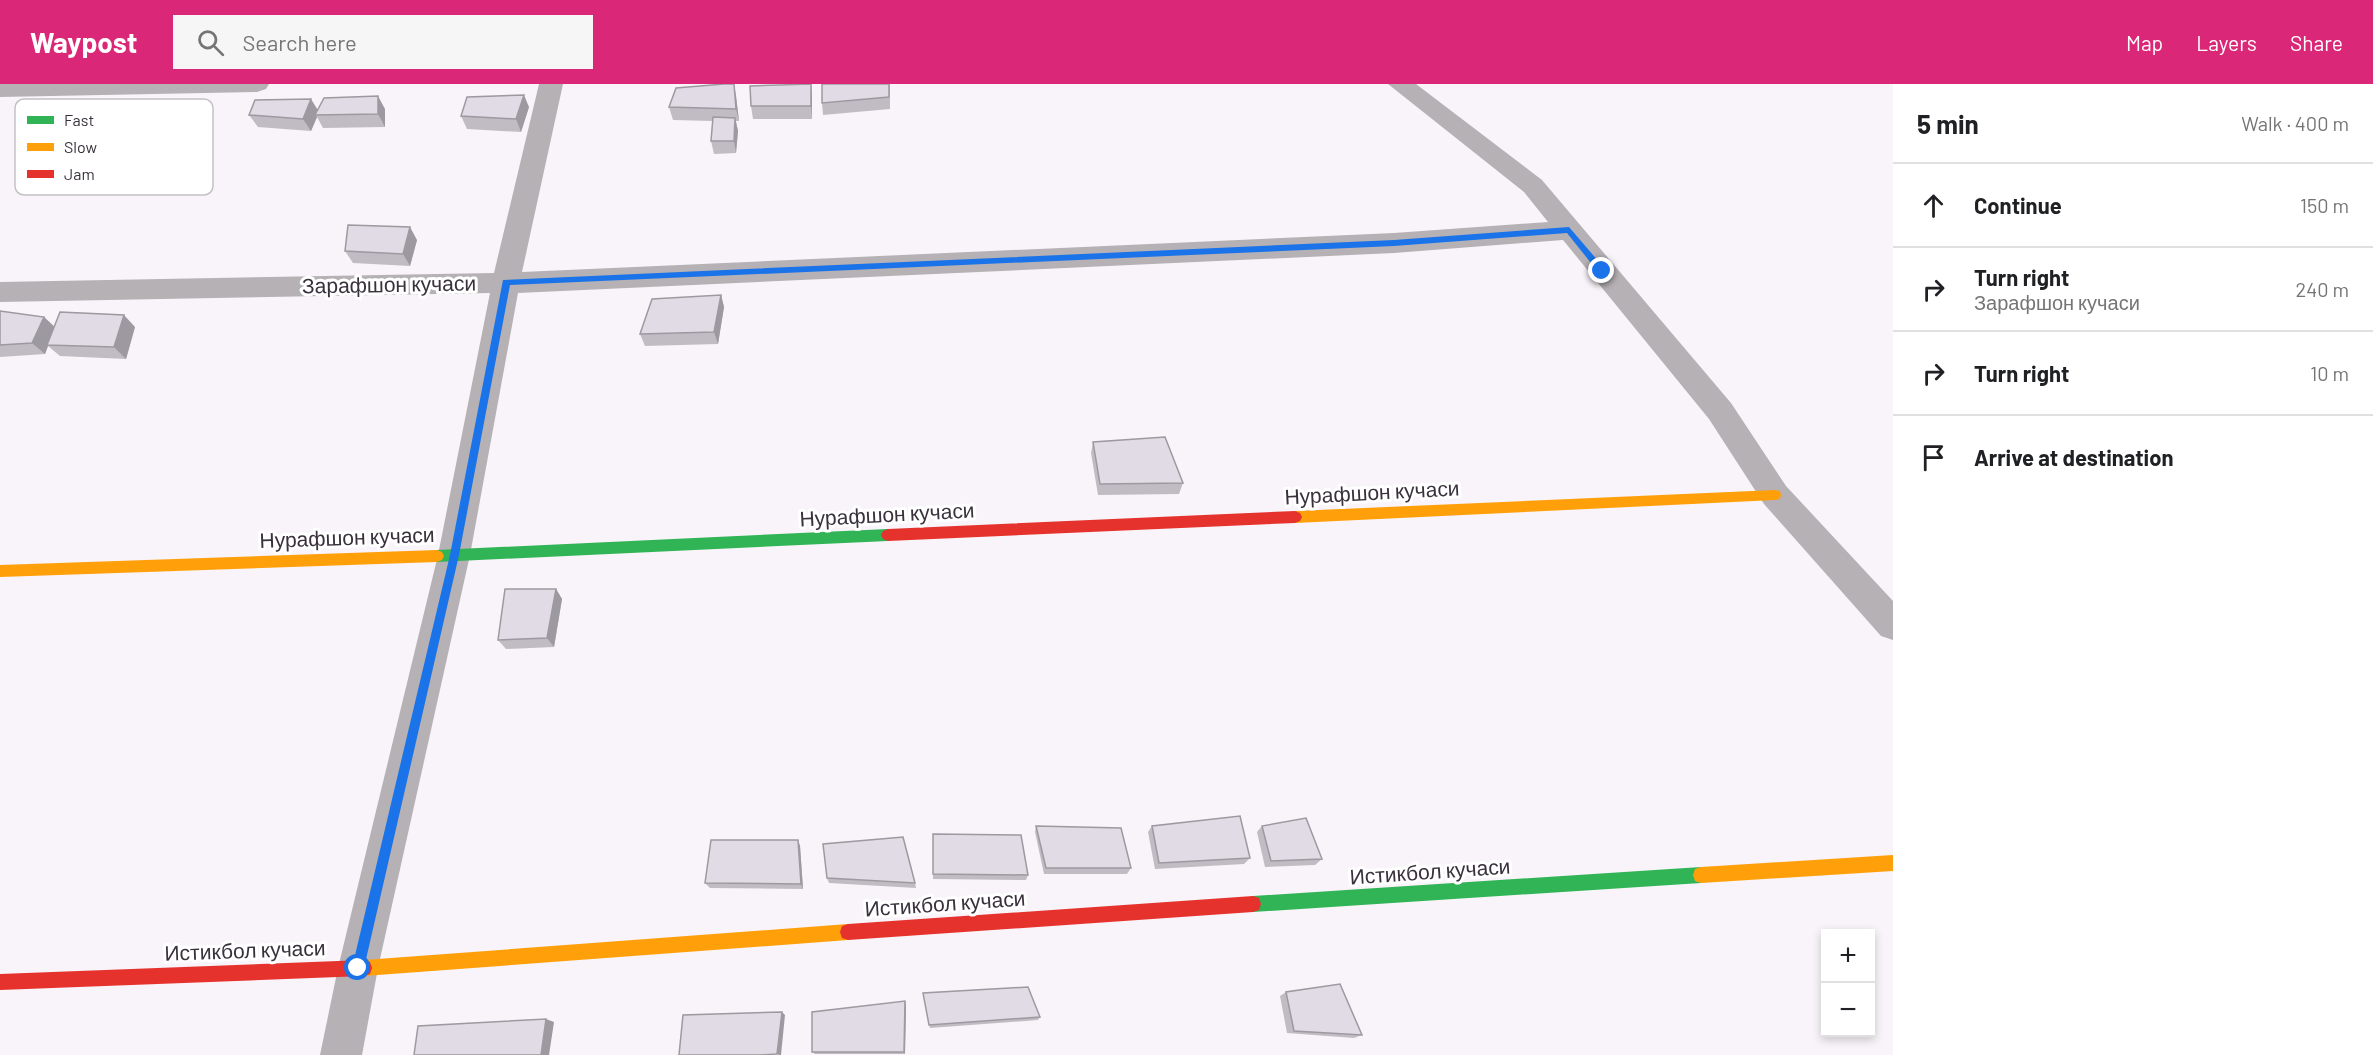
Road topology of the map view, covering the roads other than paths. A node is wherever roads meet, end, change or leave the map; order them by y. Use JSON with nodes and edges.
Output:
{"nodes":[{"id":1,"x":257,"y":84,"type":"edge"},
{"id":2,"x":551,"y":84,"type":"edge"},
{"id":3,"x":1400,"y":84,"type":"edge"},
{"id":4,"x":0,"y":89,"type":"edge"},
{"id":5,"x":1569,"y":230,"type":"junction"},
{"id":6,"x":506,"y":283,"type":"junction"},
{"id":7,"x":0,"y":292,"type":"edge"},
{"id":8,"x":1775,"y":495,"type":"junction"},
{"id":9,"x":454,"y":555,"type":"junction"},
{"id":10,"x":0,"y":571,"type":"edge"},
{"id":11,"x":1893,"y":625,"type":"edge"},
{"id":12,"x":1893,"y":863,"type":"edge"},
{"id":13,"x":358,"y":968,"type":"junction"},
{"id":14,"x":0,"y":982,"type":"edge"},
{"id":15,"x":341,"y":1055,"type":"edge"}],
"edges":[{"from":1,"to":4,"type":"street"},
{"from":2,"to":6,"type":"street"},
{"from":3,"to":5,"type":"street"},
{"from":5,"to":6,"type":"street","name":"Зарафшон кучаси"},
{"from":5,"to":8,"type":"street"},
{"from":6,"to":7,"type":"street","name":"Зарафшон кучаси"},
{"from":6,"to":9,"type":"street"},
{"from":8,"to":9,"type":"street","name":"Нурафшон кучаси"},
{"from":8,"to":11,"type":"street"},
{"from":9,"to":10,"type":"street","name":"Нурафшон кучаси"},
{"from":9,"to":13,"type":"street"},
{"from":12,"to":13,"type":"street","name":"Истикбол кучаси"},
{"from":13,"to":14,"type":"street","name":"Истикбол кучаси"},
{"from":13,"to":15,"type":"street"}]}
